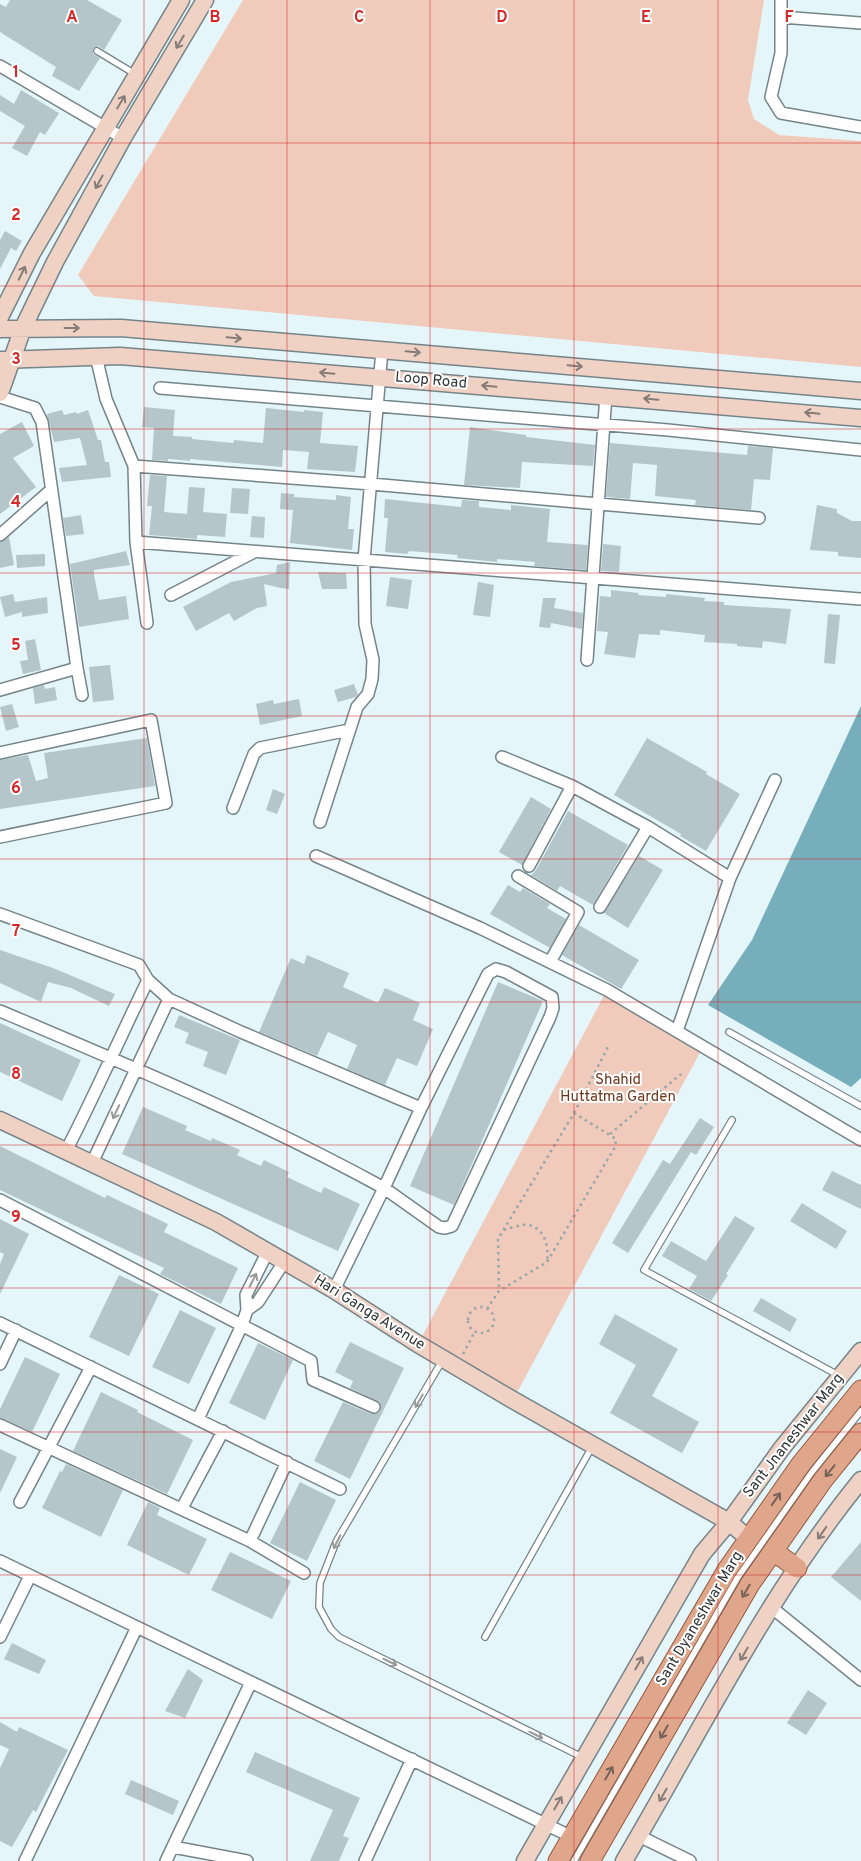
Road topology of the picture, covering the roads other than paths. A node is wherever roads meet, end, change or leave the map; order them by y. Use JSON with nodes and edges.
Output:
{"nodes":[{"id":1,"x":182,"y":0,"type":"edge"},
{"id":2,"x":205,"y":0,"type":"edge"},
{"id":3,"x":781,"y":0,"type":"edge"},
{"id":4,"x":781,"y":17,"type":"junction"},
{"id":5,"x":861,"y":23,"type":"edge"},
{"id":6,"x":98,"y":51,"type":"dead end"},
{"id":7,"x":0,"y":66,"type":"edge"},
{"id":8,"x":137,"y":75,"type":"junction"},
{"id":9,"x":106,"y":127,"type":"junction"},
{"id":10,"x":861,"y":127,"type":"edge"},
{"id":11,"x":123,"y":138,"type":"junction"},
{"id":12,"x":0,"y":317,"type":"edge"},
{"id":13,"x":23,"y":328,"type":"junction"},
{"id":14,"x":0,"y":329,"type":"edge"},
{"id":15,"x":382,"y":350,"type":"junction"},
{"id":16,"x":96,"y":356,"type":"junction"},
{"id":17,"x":6,"y":359,"type":"edge"},
{"id":18,"x":380,"y":377,"type":"junction"},
{"id":19,"x":160,"y":388,"type":"dead end"},
{"id":20,"x":861,"y":390,"type":"edge"},
{"id":21,"x":0,"y":393,"type":"edge"},
{"id":22,"x":606,"y":396,"type":"junction"},
{"id":23,"x":0,"y":397,"type":"edge"},
{"id":24,"x":377,"y":407,"type":"junction"},
{"id":25,"x":861,"y":418,"type":"edge"},
{"id":26,"x":604,"y":426,"type":"junction"},
{"id":27,"x":861,"y":450,"type":"edge"},
{"id":28,"x":134,"y":466,"type":"junction"},
{"id":29,"x":370,"y":484,"type":"junction"},
{"id":30,"x":51,"y":490,"type":"junction"},
{"id":31,"x":599,"y":504,"type":"junction"},
{"id":32,"x":759,"y":518,"type":"dead end"},
{"id":33,"x":0,"y":535,"type":"edge"},
{"id":34,"x":136,"y":542,"type":"junction"},
{"id":35,"x":255,"y":551,"type":"junction"},
{"id":36,"x":364,"y":560,"type":"junction"},
{"id":37,"x":592,"y":577,"type":"junction"},
{"id":38,"x":171,"y":595,"type":"dead end"},
{"id":39,"x":861,"y":598,"type":"edge"},
{"id":40,"x":146,"y":623,"type":"dead end"},
{"id":41,"x":586,"y":660,"type":"dead end"},
{"id":42,"x":77,"y":668,"type":"junction"},
{"id":43,"x":0,"y":690,"type":"edge"},
{"id":44,"x":82,"y":695,"type":"dead end"},
{"id":45,"x":349,"y":730,"type":"junction"},
{"id":46,"x":0,"y":753,"type":"edge"},
{"id":47,"x":502,"y":757,"type":"dead end"},
{"id":48,"x":775,"y":780,"type":"dead end"},
{"id":49,"x":572,"y":786,"type":"junction"},
{"id":50,"x":233,"y":808,"type":"dead end"},
{"id":51,"x":320,"y":822,"type":"dead end"},
{"id":52,"x":648,"y":827,"type":"junction"},
{"id":53,"x":0,"y":837,"type":"edge"},
{"id":54,"x":316,"y":856,"type":"dead end"},
{"id":55,"x":529,"y":866,"type":"dead end"},
{"id":56,"x":518,"y":876,"type":"dead end"},
{"id":57,"x":730,"y":878,"type":"junction"},
{"id":58,"x":600,"y":907,"type":"dead end"},
{"id":59,"x":0,"y":914,"type":"edge"},
{"id":60,"x":550,"y":962,"type":"junction"},
{"id":61,"x":148,"y":980,"type":"junction"},
{"id":62,"x":169,"y":999,"type":"junction"},
{"id":63,"x":0,"y":1011,"type":"edge"},
{"id":64,"x":677,"y":1031,"type":"junction"},
{"id":65,"x":729,"y":1032,"type":"dead end"},
{"id":66,"x":110,"y":1058,"type":"junction"},
{"id":67,"x":136,"y":1068,"type":"junction"},
{"id":68,"x":861,"y":1106,"type":"edge"},
{"id":69,"x":421,"y":1108,"type":"junction"},
{"id":70,"x":0,"y":1120,"type":"edge"},
{"id":71,"x":732,"y":1120,"type":"dead end"},
{"id":72,"x":861,"y":1140,"type":"edge"},
{"id":73,"x":66,"y":1151,"type":"junction"},
{"id":74,"x":92,"y":1163,"type":"junction"},
{"id":75,"x":384,"y":1188,"type":"junction"},
{"id":76,"x":0,"y":1200,"type":"edge"},
{"id":77,"x":267,"y":1252,"type":"junction"},
{"id":78,"x":284,"y":1262,"type":"junction"},
{"id":79,"x":334,"y":1290,"type":"junction"},
{"id":80,"x":247,"y":1310,"type":"junction"},
{"id":81,"x":0,"y":1322,"type":"edge"},
{"id":82,"x":242,"y":1325,"type":"junction"},
{"id":83,"x":16,"y":1330,"type":"junction"},
{"id":84,"x":861,"y":1350,"type":"edge"},
{"id":85,"x":450,"y":1363,"type":"junction"},
{"id":86,"x":0,"y":1364,"type":"edge"},
{"id":87,"x":91,"y":1367,"type":"junction"},
{"id":88,"x":840,"y":1376,"type":"junction"},
{"id":89,"x":861,"y":1390,"type":"edge"},
{"id":90,"x":374,"y":1407,"type":"dead end"},
{"id":91,"x":861,"y":1411,"type":"edge"},
{"id":92,"x":198,"y":1419,"type":"junction"},
{"id":93,"x":0,"y":1425,"type":"edge"},
{"id":94,"x":222,"y":1431,"type":"junction"},
{"id":95,"x":861,"y":1433,"type":"edge"},
{"id":96,"x":593,"y":1445,"type":"junction"},
{"id":97,"x":49,"y":1447,"type":"junction"},
{"id":98,"x":287,"y":1462,"type":"junction"},
{"id":99,"x":861,"y":1480,"type":"edge"},
{"id":100,"x":340,"y":1489,"type":"dead end"},
{"id":101,"x":20,"y":1502,"type":"dead end"},
{"id":102,"x":182,"y":1508,"type":"junction"},
{"id":103,"x":729,"y":1522,"type":"junction"},
{"id":104,"x":749,"y":1539,"type":"junction"},
{"id":105,"x":250,"y":1541,"type":"junction"},
{"id":106,"x":773,"y":1551,"type":"junction"},
{"id":107,"x":0,"y":1561,"type":"edge"},
{"id":108,"x":797,"y":1568,"type":"junction"},
{"id":109,"x":304,"y":1573,"type":"dead end"},
{"id":110,"x":30,"y":1576,"type":"junction"},
{"id":111,"x":771,"y":1607,"type":"junction"},
{"id":112,"x":137,"y":1627,"type":"junction"},
{"id":113,"x":0,"y":1636,"type":"edge"},
{"id":114,"x":485,"y":1637,"type":"dead end"},
{"id":115,"x":861,"y":1680,"type":"edge"},
{"id":116,"x":251,"y":1682,"type":"junction"},
{"id":117,"x":584,"y":1758,"type":"junction"},
{"id":118,"x":412,"y":1759,"type":"junction"},
{"id":119,"x":546,"y":1824,"type":"junction"},
{"id":120,"x":639,"y":1836,"type":"junction"},
{"id":121,"x":572,"y":1837,"type":"junction"},
{"id":122,"x":173,"y":1847,"type":"junction"},
{"id":123,"x":25,"y":1861,"type":"edge"},
{"id":124,"x":166,"y":1861,"type":"edge"},
{"id":125,"x":247,"y":1861,"type":"edge"},
{"id":126,"x":365,"y":1861,"type":"edge"},
{"id":127,"x":526,"y":1861,"type":"edge"},
{"id":128,"x":558,"y":1861,"type":"edge"},
{"id":129,"x":574,"y":1861,"type":"edge"},
{"id":130,"x":590,"y":1861,"type":"edge"},
{"id":131,"x":624,"y":1861,"type":"edge"},
{"id":132,"x":690,"y":1861,"type":"edge"}],
"edges":[{"from":1,"to":8,"type":"street"},
{"from":2,"to":11,"type":"street","one_way":true},
{"from":3,"to":4,"type":"street"},
{"from":4,"to":5,"type":"street"},
{"from":4,"to":10,"type":"street"},
{"from":6,"to":8,"type":"lane"},
{"from":7,"to":9,"type":"street"},
{"from":9,"to":8,"type":"street","one_way":true},
{"from":9,"to":11,"type":"street"},
{"from":12,"to":9,"type":"street","one_way":true},
{"from":11,"to":13,"type":"street","one_way":true},
{"from":13,"to":14,"type":"street","name":"Loop Road"},
{"from":13,"to":15,"type":"street","name":"Loop Road","one_way":true},
{"from":13,"to":17,"type":"street"},
{"from":15,"to":18,"type":"street"},
{"from":15,"to":20,"type":"street","name":"Loop Road","one_way":true},
{"from":16,"to":17,"type":"street","name":"Loop Road"},
{"from":18,"to":16,"type":"street","name":"Loop Road","one_way":true},
{"from":16,"to":28,"type":"street"},
{"from":17,"to":21,"type":"street"},
{"from":22,"to":18,"type":"street","name":"Loop Road","one_way":true},
{"from":18,"to":24,"type":"street"},
{"from":19,"to":24,"type":"street"},
{"from":25,"to":22,"type":"street","name":"Loop Road","one_way":true},
{"from":22,"to":26,"type":"street"},
{"from":23,"to":30,"type":"street"},
{"from":24,"to":26,"type":"street"},
{"from":24,"to":29,"type":"street"},
{"from":26,"to":27,"type":"street"},
{"from":26,"to":31,"type":"street"},
{"from":28,"to":29,"type":"street"},
{"from":28,"to":34,"type":"street"},
{"from":29,"to":31,"type":"street"},
{"from":29,"to":36,"type":"street"},
{"from":30,"to":33,"type":"street"},
{"from":30,"to":42,"type":"street"},
{"from":31,"to":32,"type":"street"},
{"from":31,"to":37,"type":"street"},
{"from":34,"to":35,"type":"street"},
{"from":34,"to":40,"type":"street"},
{"from":35,"to":36,"type":"street"},
{"from":35,"to":38,"type":"street"},
{"from":36,"to":37,"type":"street"},
{"from":36,"to":45,"type":"street"},
{"from":37,"to":39,"type":"street"},
{"from":37,"to":41,"type":"street"},
{"from":42,"to":43,"type":"street"},
{"from":42,"to":44,"type":"street"},
{"from":45,"to":50,"type":"street"},
{"from":45,"to":51,"type":"street"},
{"from":46,"to":53,"type":"street"},
{"from":47,"to":49,"type":"street"},
{"from":48,"to":57,"type":"street"},
{"from":49,"to":52,"type":"street"},
{"from":49,"to":55,"type":"street"},
{"from":52,"to":57,"type":"street"},
{"from":52,"to":58,"type":"street"},
{"from":54,"to":60,"type":"street"},
{"from":56,"to":60,"type":"street"},
{"from":57,"to":64,"type":"street"},
{"from":59,"to":61,"type":"street"},
{"from":60,"to":64,"type":"street"},
{"from":61,"to":62,"type":"street"},
{"from":61,"to":66,"type":"street"},
{"from":62,"to":67,"type":"street"},
{"from":62,"to":69,"type":"street"},
{"from":63,"to":66,"type":"street"},
{"from":64,"to":72,"type":"street"},
{"from":65,"to":68,"type":"lane"},
{"from":66,"to":67,"type":"street"},
{"from":66,"to":73,"type":"street"},
{"from":67,"to":74,"type":"street","one_way":true},
{"from":67,"to":75,"type":"street"},
{"from":69,"to":75,"type":"street"},
{"from":69,"to":75,"type":"street"},
{"from":70,"to":73,"type":"street","name":"Hari Ganga Avenue"},
{"from":71,"to":88,"type":"lane"},
{"from":73,"to":74,"type":"street","name":"Hari Ganga Avenue"},
{"from":74,"to":77,"type":"street","name":"Hari Ganga Avenue"},
{"from":75,"to":79,"type":"street"},
{"from":76,"to":82,"type":"street"},
{"from":77,"to":78,"type":"street","name":"Hari Ganga Avenue"},
{"from":80,"to":77,"type":"street","one_way":true},
{"from":78,"to":79,"type":"street","name":"Hari Ganga Avenue"},
{"from":78,"to":80,"type":"street"},
{"from":79,"to":85,"type":"street","name":"Hari Ganga Avenue"},
{"from":80,"to":82,"type":"street"},
{"from":81,"to":83,"type":"street"},
{"from":82,"to":90,"type":"street"},
{"from":82,"to":92,"type":"street"},
{"from":83,"to":86,"type":"street"},
{"from":83,"to":87,"type":"street"},
{"from":84,"to":88,"type":"street","name":"Sant Jnaneshwar Marg"},
{"from":85,"to":96,"type":"street","name":"Hari Ganga Avenue"},
{"from":85,"to":117,"type":"lane","one_way":true},
{"from":87,"to":92,"type":"street"},
{"from":87,"to":97,"type":"street"},
{"from":88,"to":103,"type":"street","name":"Sant Jnaneshwar Marg"},
{"from":104,"to":89,"type":"main road","name":"Sant Dyaneshwar Marg","one_way":true},
{"from":91,"to":129,"type":"lane"},
{"from":92,"to":94,"type":"street"},
{"from":93,"to":97,"type":"street"},
{"from":94,"to":98,"type":"street"},
{"from":94,"to":102,"type":"street"},
{"from":95,"to":106,"type":"main road","name":"Sant Dyaneshwar Marg","one_way":true},
{"from":96,"to":103,"type":"street","name":"Hari Ganga Avenue"},
{"from":96,"to":114,"type":"lane"},
{"from":97,"to":101,"type":"street"},
{"from":97,"to":102,"type":"street"},
{"from":98,"to":100,"type":"street"},
{"from":98,"to":105,"type":"street"},
{"from":99,"to":108,"type":"street","one_way":true},
{"from":102,"to":105,"type":"street"},
{"from":103,"to":104,"type":"street","name":"Hari Ganga Avenue"},
{"from":117,"to":103,"type":"street","name":"Sant Jnaneshwar Marg","one_way":true},
{"from":121,"to":104,"type":"main road","name":"Sant Dyaneshwar Marg","one_way":true},
{"from":105,"to":109,"type":"street"},
{"from":106,"to":108,"type":"main road"},
{"from":106,"to":130,"type":"main road","name":"Sant Dyaneshwar Marg","one_way":true},
{"from":107,"to":110,"type":"street"},
{"from":108,"to":111,"type":"street"},
{"from":110,"to":112,"type":"street"},
{"from":110,"to":113,"type":"street"},
{"from":111,"to":115,"type":"street"},
{"from":111,"to":120,"type":"street","one_way":true},
{"from":112,"to":116,"type":"street"},
{"from":112,"to":123,"type":"street"},
{"from":116,"to":118,"type":"street"},
{"from":116,"to":122,"type":"street"},
{"from":119,"to":117,"type":"street","name":"Sant Jnaneshwar Marg","one_way":true},
{"from":118,"to":119,"type":"street"},
{"from":118,"to":126,"type":"street"},
{"from":119,"to":121,"type":"street"},
{"from":119,"to":127,"type":"street","name":"Sant Jnaneshwar Marg"},
{"from":120,"to":131,"type":"street"},
{"from":120,"to":132,"type":"street"},
{"from":121,"to":128,"type":"main road","name":"Sant Dyaneshwar Marg"},
{"from":122,"to":124,"type":"street"},
{"from":122,"to":125,"type":"street"}]}
